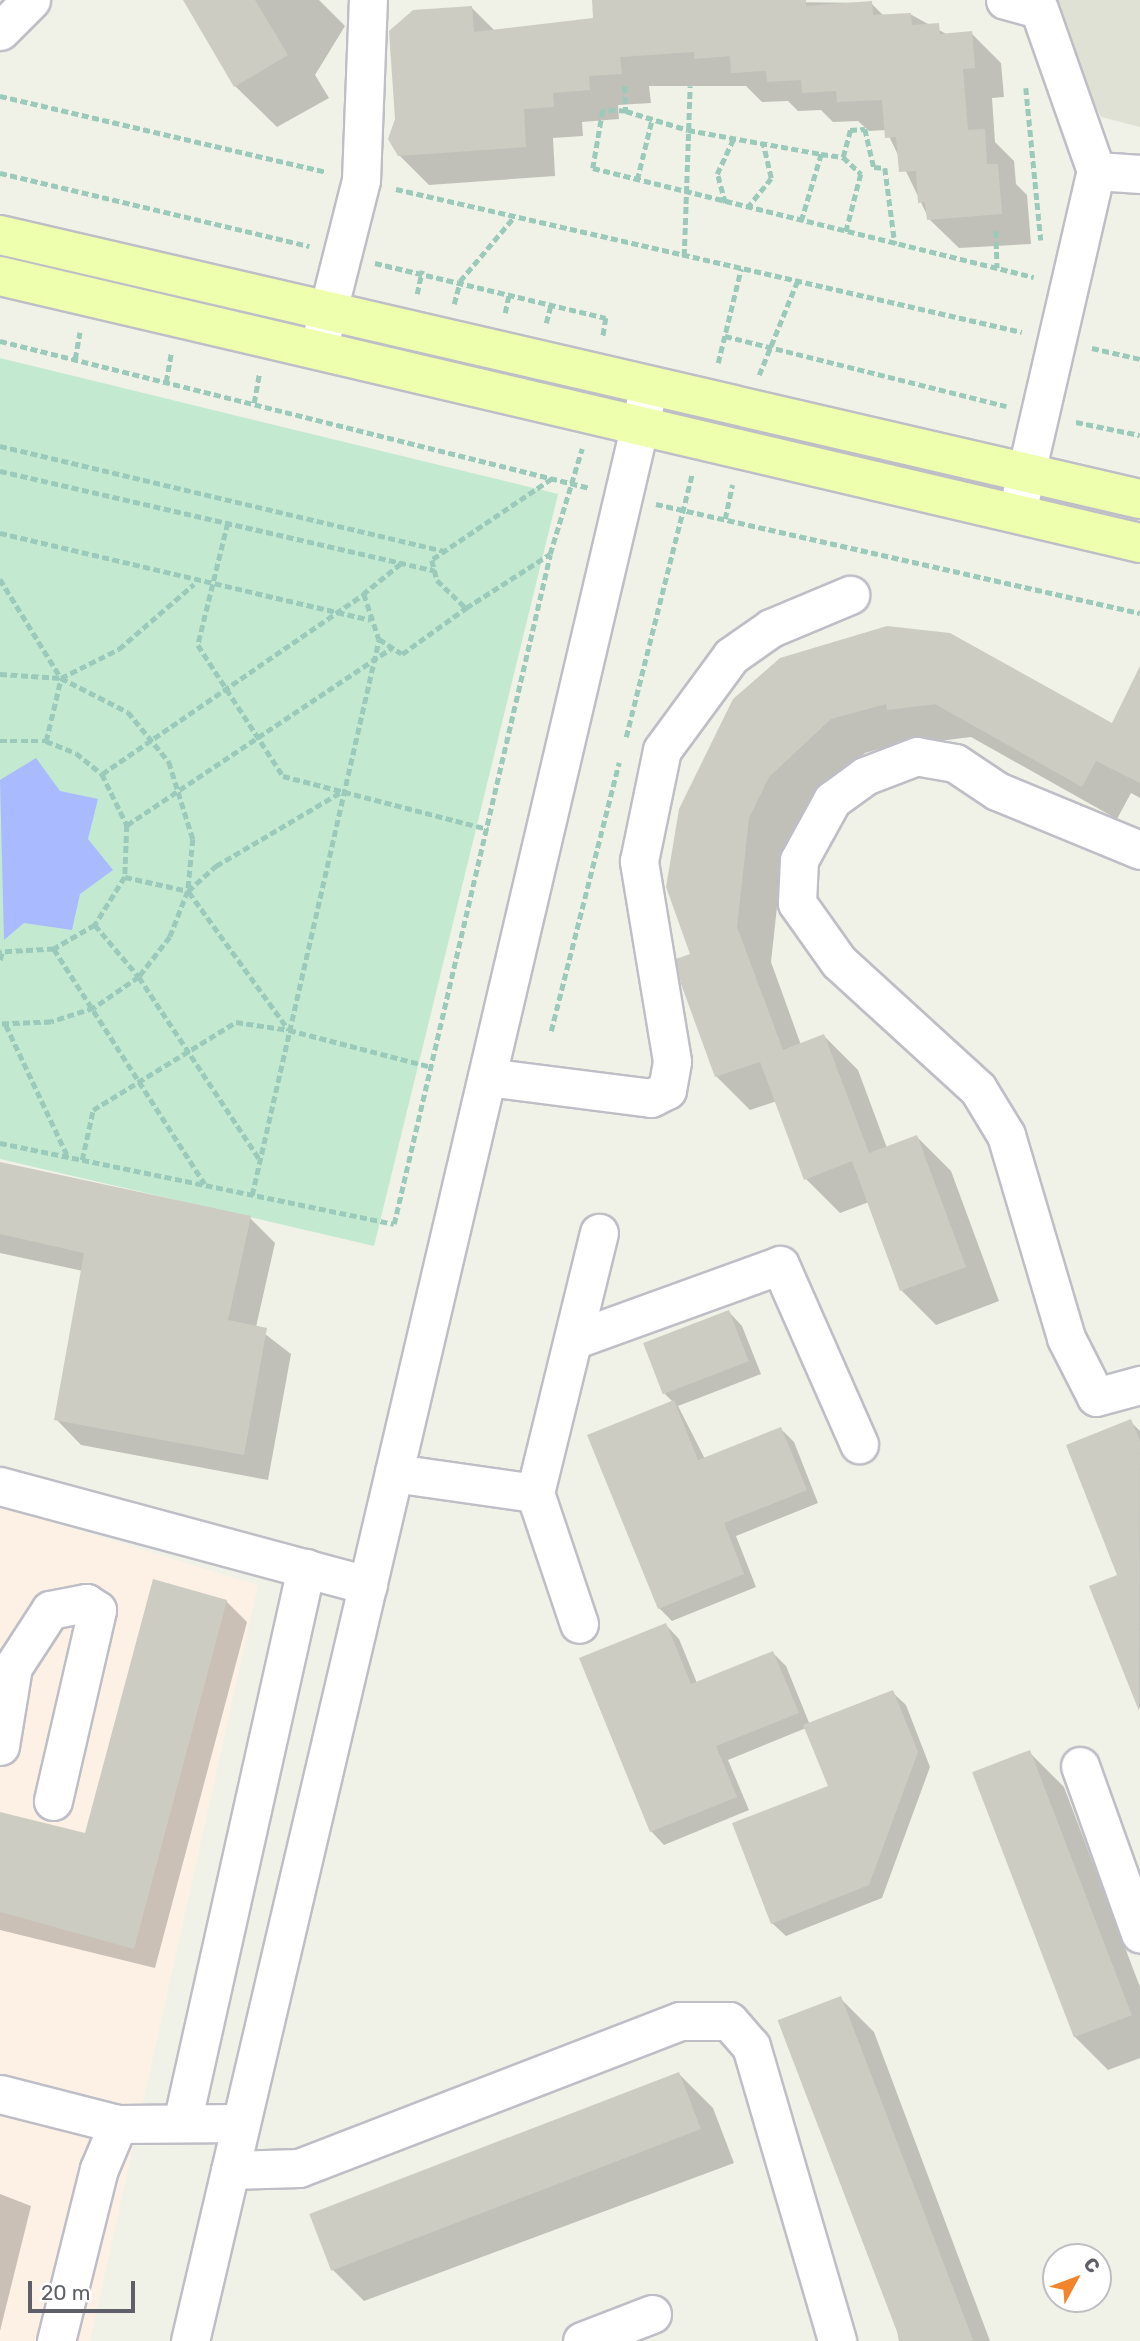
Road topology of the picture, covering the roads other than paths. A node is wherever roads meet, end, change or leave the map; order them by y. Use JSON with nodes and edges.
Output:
{"nodes":[{"id":1,"x":31,"y":0,"type":"edge"},
{"id":2,"x":368,"y":0,"type":"edge"},
{"id":3,"x":1005,"y":0,"type":"edge"},
{"id":4,"x":0,"y":31,"type":"edge"},
{"id":5,"x":1097,"y":171,"type":"junction"},
{"id":6,"x":1140,"y":174,"type":"edge"},
{"id":7,"x":0,"y":235,"type":"edge"},
{"id":8,"x":0,"y":276,"type":"edge"},
{"id":9,"x":326,"y":312,"type":"junction"},
{"id":10,"x":318,"y":350,"type":"junction"},
{"id":11,"x":649,"y":385,"type":"junction"},
{"id":12,"x":640,"y":424,"type":"junction"},
{"id":13,"x":1027,"y":473,"type":"junction"},
{"id":14,"x":1140,"y":499,"type":"edge"},
{"id":15,"x":1017,"y":512,"type":"junction"},
{"id":16,"x":1140,"y":543,"type":"edge"},
{"id":17,"x":850,"y":595,"type":"dead end"},
{"id":18,"x":1140,"y":850,"type":"edge"},
{"id":19,"x":487,"y":1077,"type":"junction"},
{"id":20,"x":599,"y":1233,"type":"dead end"},
{"id":21,"x":573,"y":1340,"type":"junction"},
{"id":22,"x":1140,"y":1385,"type":"edge"},
{"id":23,"x":859,"y":1444,"type":"dead end"},
{"id":24,"x":394,"y":1473,"type":"junction"},
{"id":25,"x":0,"y":1486,"type":"edge"},
{"id":26,"x":536,"y":1493,"type":"junction"},
{"id":27,"x":306,"y":1568,"type":"junction"},
{"id":28,"x":368,"y":1585,"type":"junction"},
{"id":29,"x":579,"y":1624,"type":"dead end"},
{"id":30,"x":0,"y":1746,"type":"edge"},
{"id":31,"x":1080,"y":1766,"type":"dead end"},
{"id":32,"x":53,"y":1801,"type":"dead end"},
{"id":33,"x":1140,"y":1934,"type":"edge"},
{"id":34,"x":0,"y":2094,"type":"edge"},
{"id":35,"x":182,"y":2123,"type":"junction"},
{"id":36,"x":241,"y":2123,"type":"junction"},
{"id":37,"x":118,"y":2124,"type":"junction"},
{"id":38,"x":230,"y":2170,"type":"junction"},
{"id":39,"x":653,"y":2314,"type":"dead end"},
{"id":40,"x":55,"y":2341,"type":"edge"},
{"id":41,"x":190,"y":2341,"type":"edge"},
{"id":42,"x":582,"y":2341,"type":"edge"},
{"id":43,"x":837,"y":2341,"type":"edge"}],
"edges":[{"from":1,"to":4,"type":"street"},
{"from":2,"to":9,"type":"street"},
{"from":3,"to":5,"type":"street"},
{"from":5,"to":6,"type":"street"},
{"from":5,"to":13,"type":"street"},
{"from":7,"to":9,"type":"main road"},
{"from":8,"to":10,"type":"main road"},
{"from":9,"to":10,"type":"street"},
{"from":9,"to":11,"type":"main road"},
{"from":10,"to":12,"type":"main road"},
{"from":11,"to":12,"type":"street"},
{"from":11,"to":13,"type":"main road"},
{"from":12,"to":15,"type":"main road"},
{"from":12,"to":19,"type":"street"},
{"from":13,"to":14,"type":"main road"},
{"from":13,"to":15,"type":"street"},
{"from":15,"to":16,"type":"main road"},
{"from":17,"to":19,"type":"street"},
{"from":18,"to":22,"type":"street"},
{"from":19,"to":24,"type":"street"},
{"from":20,"to":21,"type":"street"},
{"from":21,"to":23,"type":"street"},
{"from":21,"to":26,"type":"street"},
{"from":24,"to":26,"type":"street"},
{"from":24,"to":28,"type":"street"},
{"from":25,"to":27,"type":"street"},
{"from":26,"to":29,"type":"street"},
{"from":27,"to":28,"type":"street"},
{"from":27,"to":35,"type":"street"},
{"from":28,"to":36,"type":"street"},
{"from":30,"to":32,"type":"street"},
{"from":31,"to":33,"type":"street"},
{"from":34,"to":37,"type":"street"},
{"from":35,"to":36,"type":"street"},
{"from":35,"to":37,"type":"street"},
{"from":36,"to":38,"type":"street"},
{"from":37,"to":40,"type":"street"},
{"from":38,"to":41,"type":"street"},
{"from":38,"to":43,"type":"street"},
{"from":39,"to":42,"type":"street"}]}
